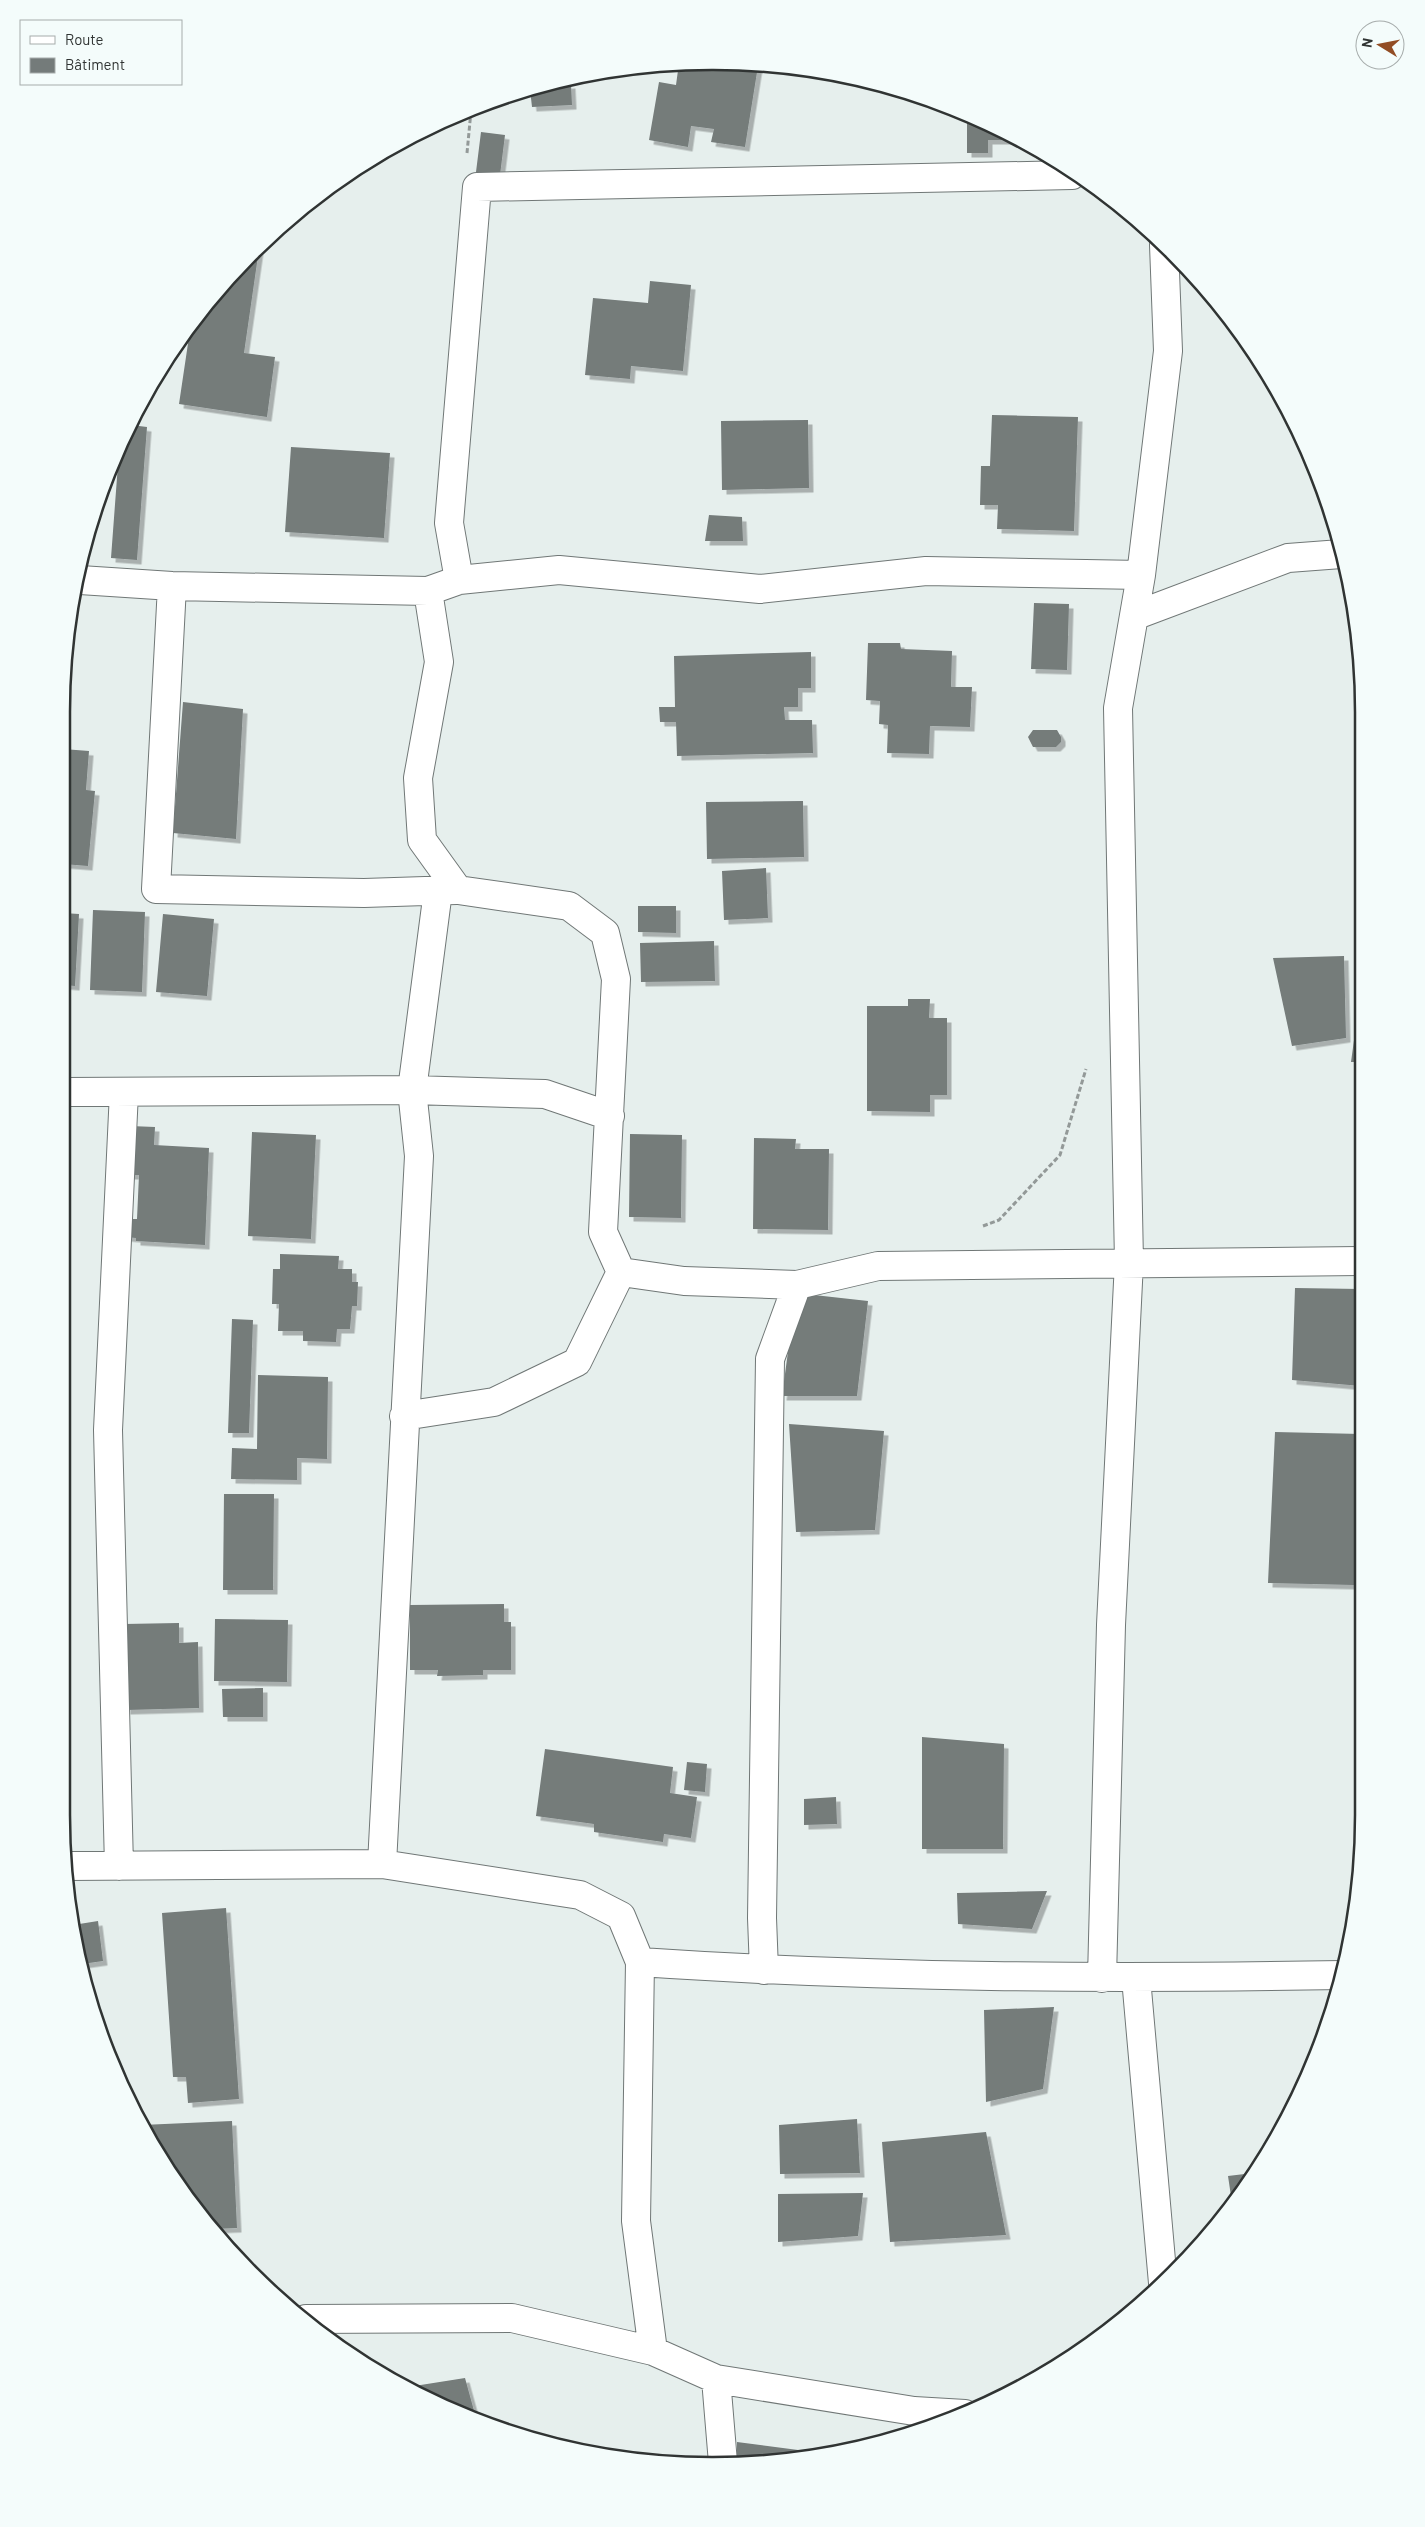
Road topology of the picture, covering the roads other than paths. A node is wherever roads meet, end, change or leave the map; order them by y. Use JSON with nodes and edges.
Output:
{"nodes":[{"id":1,"x":1064,"y":175,"type":"edge"},
{"id":2,"x":1164,"y":256,"type":"edge"},
{"id":3,"x":1335,"y":554,"type":"edge"},
{"id":4,"x":1141,"y":575,"type":"junction"},
{"id":5,"x":84,"y":580,"type":"edge"},
{"id":6,"x":459,"y":580,"type":"junction"},
{"id":7,"x":172,"y":586,"type":"junction"},
{"id":8,"x":428,"y":591,"type":"junction"},
{"id":9,"x":1134,"y":616,"type":"junction"},
{"id":10,"x":448,"y":890,"type":"junction"},
{"id":11,"x":412,"y":1090,"type":"junction"},
{"id":12,"x":70,"y":1092,"type":"edge"},
{"id":13,"x":124,"y":1092,"type":"junction"},
{"id":14,"x":610,"y":1116,"type":"junction"},
{"id":15,"x":1355,"y":1261,"type":"edge"},
{"id":16,"x":1129,"y":1262,"type":"junction"},
{"id":17,"x":621,"y":1272,"type":"junction"},
{"id":18,"x":797,"y":1285,"type":"junction"},
{"id":19,"x":404,"y":1416,"type":"junction"},
{"id":20,"x":382,"y":1864,"type":"junction"},
{"id":21,"x":72,"y":1866,"type":"edge"},
{"id":22,"x":118,"y":1866,"type":"junction"},
{"id":23,"x":640,"y":1962,"type":"junction"},
{"id":24,"x":764,"y":1970,"type":"junction"},
{"id":25,"x":1334,"y":1975,"type":"edge"},
{"id":26,"x":1102,"y":1978,"type":"junction"},
{"id":27,"x":1136,"y":1978,"type":"junction"},
{"id":28,"x":1162,"y":2274,"type":"edge"},
{"id":29,"x":315,"y":2319,"type":"edge"},
{"id":30,"x":653,"y":2351,"type":"junction"},
{"id":31,"x":716,"y":2379,"type":"junction"},
{"id":32,"x":945,"y":2413,"type":"edge"},
{"id":33,"x":722,"y":2457,"type":"edge"}],
"edges":[{"from":1,"to":6,"type":"street"},
{"from":2,"to":4,"type":"street"},
{"from":3,"to":9,"type":"street"},
{"from":4,"to":6,"type":"street"},
{"from":4,"to":9,"type":"street"},
{"from":5,"to":7,"type":"street"},
{"from":6,"to":8,"type":"street"},
{"from":7,"to":8,"type":"street"},
{"from":7,"to":10,"type":"street"},
{"from":8,"to":10,"type":"street"},
{"from":9,"to":16,"type":"street"},
{"from":10,"to":11,"type":"street"},
{"from":10,"to":14,"type":"street"},
{"from":11,"to":13,"type":"street"},
{"from":11,"to":14,"type":"street"},
{"from":11,"to":19,"type":"street"},
{"from":12,"to":13,"type":"street"},
{"from":13,"to":22,"type":"street"},
{"from":14,"to":17,"type":"street"},
{"from":15,"to":16,"type":"street"},
{"from":16,"to":18,"type":"street"},
{"from":16,"to":26,"type":"street"},
{"from":17,"to":18,"type":"street"},
{"from":17,"to":19,"type":"street"},
{"from":18,"to":24,"type":"street"},
{"from":19,"to":20,"type":"street"},
{"from":20,"to":22,"type":"street"},
{"from":20,"to":23,"type":"street"},
{"from":21,"to":22,"type":"street"},
{"from":23,"to":24,"type":"street"},
{"from":23,"to":30,"type":"street"},
{"from":24,"to":26,"type":"street"},
{"from":25,"to":27,"type":"street"},
{"from":26,"to":27,"type":"street"},
{"from":27,"to":28,"type":"street"},
{"from":29,"to":30,"type":"street"},
{"from":30,"to":31,"type":"street"},
{"from":31,"to":32,"type":"street"},
{"from":31,"to":33,"type":"street"}]}
